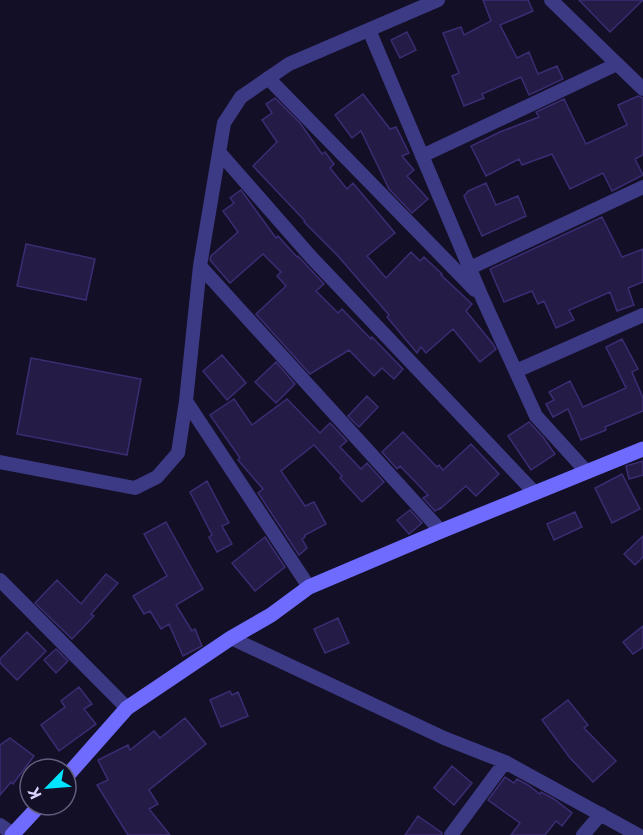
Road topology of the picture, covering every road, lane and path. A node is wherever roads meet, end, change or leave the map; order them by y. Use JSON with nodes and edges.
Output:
{"nodes":[{"id":1,"x":438,"y":0,"type":"edge"},
{"id":2,"x":551,"y":0,"type":"edge"},
{"id":3,"x":369,"y":30,"type":"junction"},
{"id":4,"x":617,"y":64,"type":"junction"},
{"id":5,"x":268,"y":78,"type":"junction"},
{"id":6,"x":643,"y":89,"type":"edge"},
{"id":7,"x":219,"y":152,"type":"junction"},
{"id":8,"x":422,"y":156,"type":"junction"},
{"id":9,"x":643,"y":187,"type":"edge"},
{"id":10,"x":200,"y":266,"type":"junction"},
{"id":11,"x":470,"y":268,"type":"junction"},
{"id":12,"x":481,"y":295,"type":"junction"},
{"id":13,"x":643,"y":315,"type":"edge"},
{"id":14,"x":516,"y":371,"type":"junction"},
{"id":15,"x":186,"y":401,"type":"junction"},
{"id":16,"x":643,"y":449,"type":"edge"},
{"id":17,"x":0,"y":462,"type":"edge"},
{"id":18,"x":586,"y":471,"type":"junction"},
{"id":19,"x":534,"y":492,"type":"junction"},
{"id":20,"x":441,"y":531,"type":"junction"},
{"id":21,"x":0,"y":580,"type":"edge"},
{"id":22,"x":309,"y":587,"type":"junction"},
{"id":23,"x":231,"y":638,"type":"junction"},
{"id":24,"x":127,"y":708,"type":"junction"},
{"id":25,"x":505,"y":762,"type":"junction"},
{"id":26,"x":78,"y":763,"type":"edge"},
{"id":27,"x":601,"y":814,"type":"junction"},
{"id":28,"x":25,"y":817,"type":"edge"},
{"id":29,"x":8,"y":831,"type":"edge"},
{"id":30,"x":451,"y":835,"type":"edge"},
{"id":31,"x":583,"y":835,"type":"edge"},
{"id":32,"x":638,"y":835,"type":"edge"}],
"edges":[{"from":1,"to":3,"type":"street"},
{"from":2,"to":4,"type":"street"},
{"from":3,"to":5,"type":"street"},
{"from":3,"to":8,"type":"street"},
{"from":4,"to":6,"type":"street"},
{"from":4,"to":8,"type":"street"},
{"from":5,"to":7,"type":"street"},
{"from":5,"to":12,"type":"street"},
{"from":7,"to":10,"type":"street"},
{"from":7,"to":19,"type":"street"},
{"from":8,"to":11,"type":"street"},
{"from":9,"to":11,"type":"street"},
{"from":10,"to":15,"type":"street"},
{"from":10,"to":20,"type":"street"},
{"from":11,"to":12,"type":"street"},
{"from":12,"to":14,"type":"street"},
{"from":13,"to":14,"type":"street"},
{"from":14,"to":18,"type":"street"},
{"from":15,"to":17,"type":"street"},
{"from":15,"to":22,"type":"street"},
{"from":16,"to":18,"type":"street"},
{"from":18,"to":19,"type":"street"},
{"from":19,"to":20,"type":"street"},
{"from":20,"to":22,"type":"street"},
{"from":21,"to":24,"type":"street"},
{"from":22,"to":23,"type":"street"},
{"from":23,"to":24,"type":"street"},
{"from":23,"to":25,"type":"street"},
{"from":24,"to":26,"type":"street"},
{"from":25,"to":27,"type":"street"},
{"from":25,"to":30,"type":"street"},
{"from":27,"to":31,"type":"street"},
{"from":27,"to":32,"type":"street"},
{"from":28,"to":29,"type":"street"}]}
